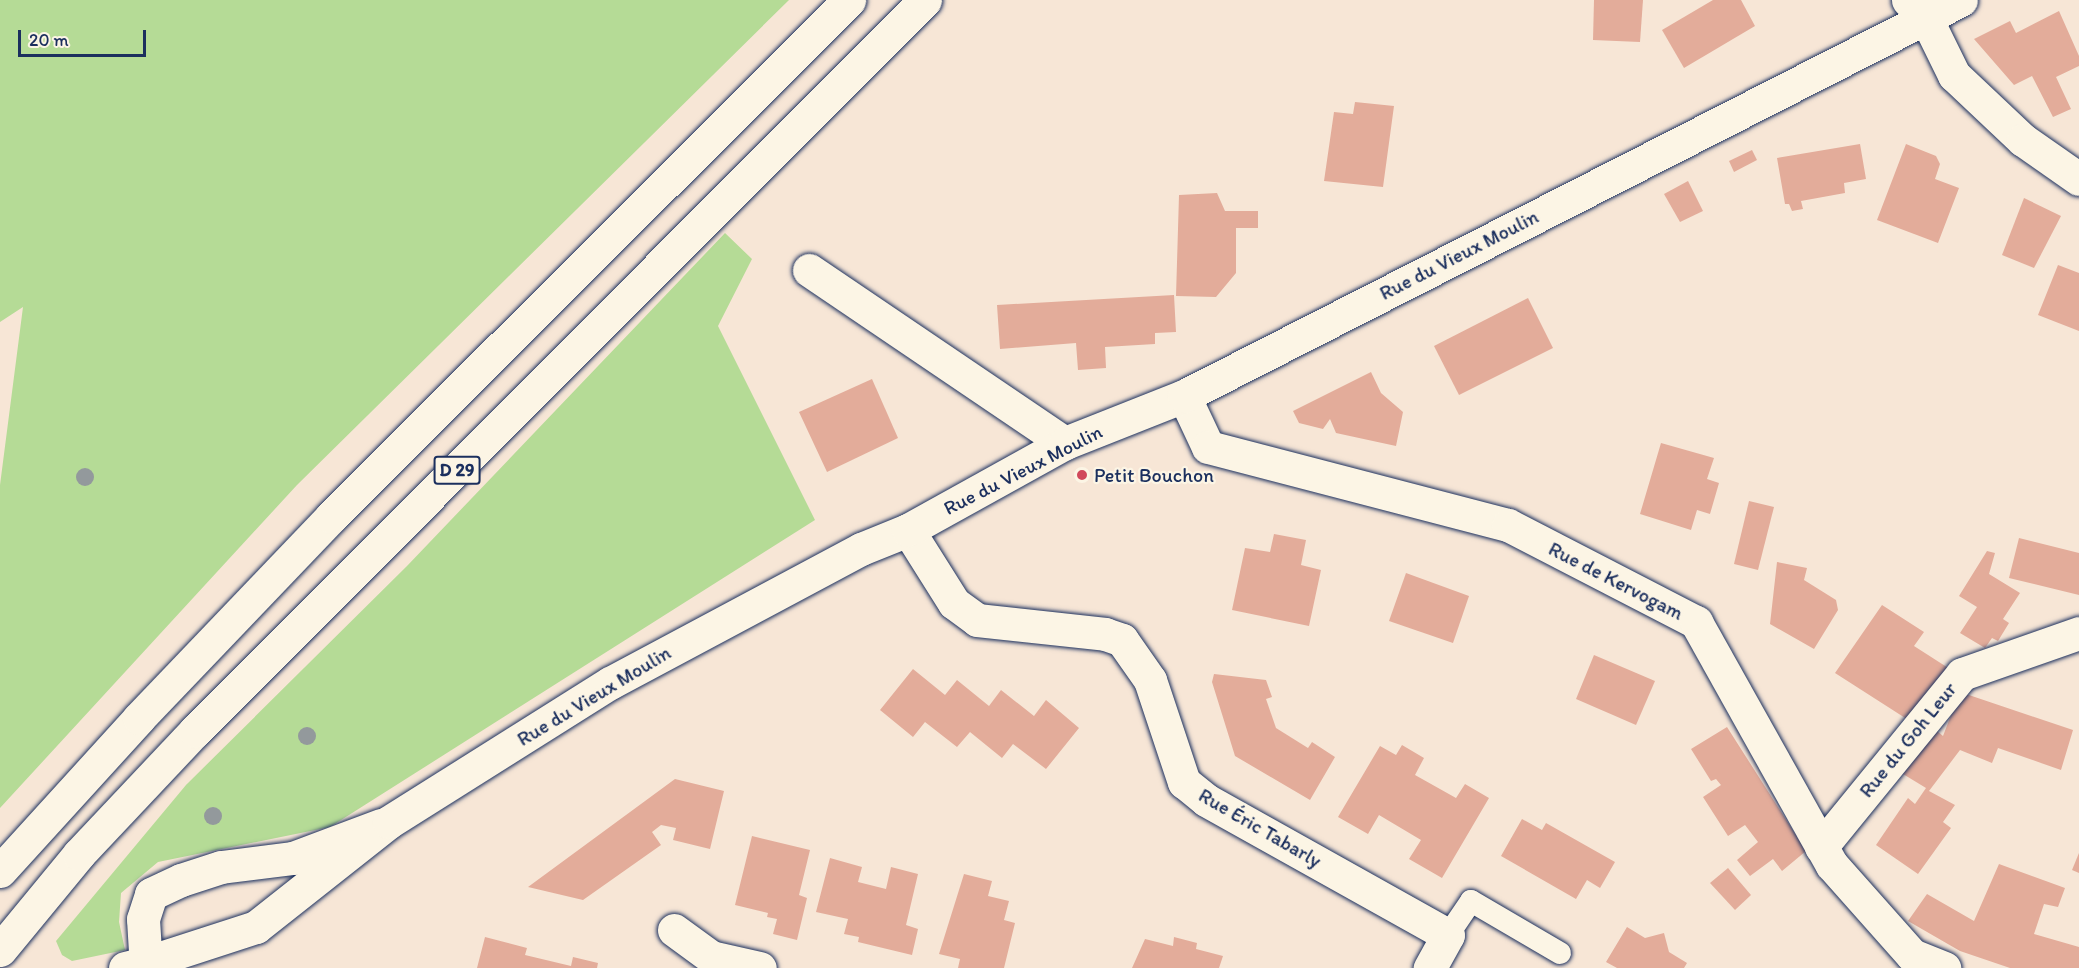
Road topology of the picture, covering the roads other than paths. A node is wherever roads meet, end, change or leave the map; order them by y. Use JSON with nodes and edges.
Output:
{"nodes":[{"id":1,"x":849,"y":0,"type":"edge"},
{"id":2,"x":925,"y":0,"type":"edge"},
{"id":3,"x":1961,"y":0,"type":"edge"},
{"id":4,"x":1917,"y":9,"type":"edge"},
{"id":5,"x":2079,"y":179,"type":"edge"},
{"id":6,"x":809,"y":270,"type":"dead end"},
{"id":7,"x":1184,"y":396,"type":"junction"},
{"id":8,"x":1065,"y":443,"type":"junction"},
{"id":9,"x":908,"y":530,"type":"junction"},
{"id":10,"x":2079,"y":633,"type":"edge"},
{"id":11,"x":389,"y":822,"type":"junction"},
{"id":12,"x":1821,"y":847,"type":"junction"},
{"id":13,"x":0,"y":871,"type":"edge"},
{"id":14,"x":674,"y":930,"type":"dead end"},
{"id":15,"x":1448,"y":935,"type":"junction"},
{"id":16,"x":0,"y":950,"type":"edge"},
{"id":17,"x":1560,"y":953,"type":"dead end"},
{"id":18,"x":139,"y":966,"type":"edge"},
{"id":19,"x":760,"y":968,"type":"edge"},
{"id":20,"x":1430,"y":968,"type":"edge"},
{"id":21,"x":1945,"y":968,"type":"edge"}],
"edges":[{"from":1,"to":13,"type":"street","number":"D 29"},
{"from":2,"to":16,"type":"street","number":"D 29"},
{"from":3,"to":4,"type":"street","name":"Rue du Vieux Moulin"},
{"from":4,"to":5,"type":"street"},
{"from":4,"to":7,"type":"street","name":"Rue du Vieux Moulin"},
{"from":6,"to":8,"type":"street"},
{"from":7,"to":8,"type":"street","name":"Rue du Vieux Moulin"},
{"from":7,"to":12,"type":"street","name":"Rue de Kervogam"},
{"from":8,"to":9,"type":"street","name":"Rue du Vieux Moulin"},
{"from":9,"to":11,"type":"street","name":"Rue du Vieux Moulin"},
{"from":9,"to":15,"type":"street","name":"Rue Éric Tabarly"},
{"from":10,"to":12,"type":"street","name":"Rue du Goh Leur"},
{"from":11,"to":18,"type":"street","name":"Rue du Vieux Moulin"},
{"from":11,"to":18,"type":"street"},
{"from":12,"to":21,"type":"street","name":"Rue de Kervogam"},
{"from":14,"to":19,"type":"street"},
{"from":15,"to":17,"type":"lane"},
{"from":15,"to":20,"type":"street"}]}
